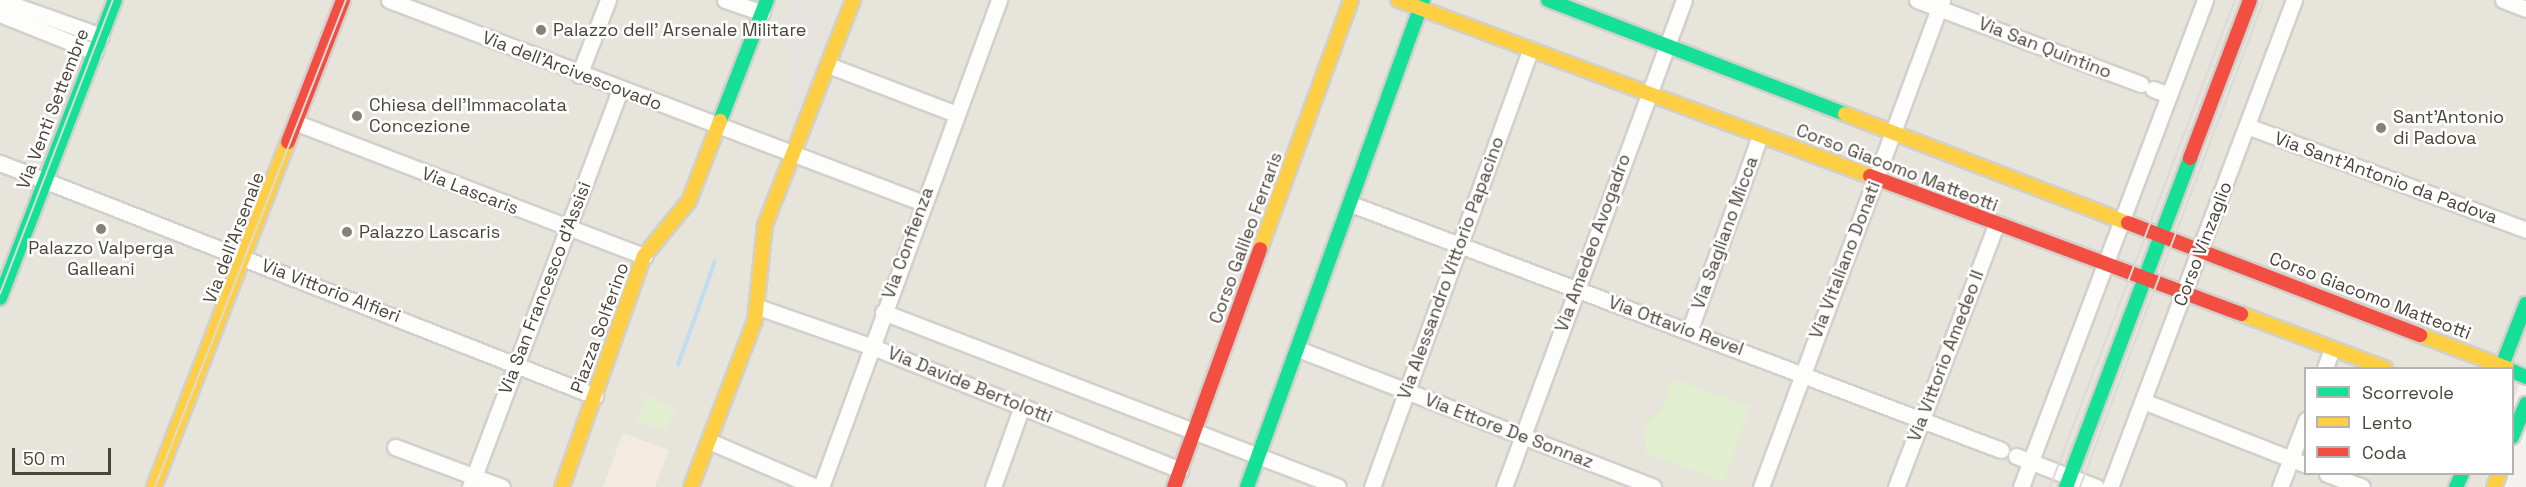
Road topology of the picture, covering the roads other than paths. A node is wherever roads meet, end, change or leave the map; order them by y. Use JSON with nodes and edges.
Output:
{"nodes":[{"id":1,"x":115,"y":0,"type":"edge"},
{"id":2,"x":343,"y":0,"type":"edge"},
{"id":3,"x":389,"y":0,"type":"edge"},
{"id":4,"x":608,"y":0,"type":"edge"},
{"id":5,"x":725,"y":0,"type":"edge"},
{"id":6,"x":853,"y":0,"type":"edge"},
{"id":7,"x":999,"y":0,"type":"edge"},
{"id":8,"x":1351,"y":0,"type":"edge"},
{"id":9,"x":1398,"y":0,"type":"edge"},
{"id":10,"x":1548,"y":0,"type":"edge"},
{"id":11,"x":1684,"y":0,"type":"edge"},
{"id":12,"x":1917,"y":0,"type":"edge"},
{"id":13,"x":2205,"y":0,"type":"edge"},
{"id":14,"x":2250,"y":0,"type":"edge"},
{"id":15,"x":2294,"y":0,"type":"edge"},
{"id":16,"x":2503,"y":0,"type":"edge"},
{"id":17,"x":1422,"y":4,"type":"edge"},
{"id":18,"x":1940,"y":4,"type":"edge"},
{"id":19,"x":4,"y":6,"type":"edge"},
{"id":20,"x":764,"y":6,"type":"edge"},
{"id":21,"x":2526,"y":9,"type":"edge"},
{"id":22,"x":101,"y":36,"type":"junction"},
{"id":23,"x":1666,"y":45,"type":"junction"},
{"id":24,"x":1530,"y":50,"type":"junction"},
{"id":25,"x":95,"y":52,"type":"junction"},
{"id":26,"x":828,"y":64,"type":"junction"},
{"id":27,"x":579,"y":75,"type":"junction"},
{"id":28,"x":620,"y":89,"type":"junction"},
{"id":29,"x":1648,"y":94,"type":"junction"},
{"id":30,"x":2169,"y":95,"type":"junction"},
{"id":31,"x":956,"y":114,"type":"junction"},
{"id":32,"x":297,"y":123,"type":"junction"},
{"id":33,"x":719,"y":125,"type":"junction"},
{"id":34,"x":2247,"y":126,"type":"junction"},
{"id":35,"x":1895,"y":133,"type":"junction"},
{"id":36,"x":1760,"y":136,"type":"junction"},
{"id":37,"x":794,"y":152,"type":"junction"},
{"id":38,"x":0,"y":163,"type":"edge"},
{"id":39,"x":45,"y":179,"type":"junction"},
{"id":40,"x":1875,"y":179,"type":"junction"},
{"id":41,"x":923,"y":203,"type":"junction"},
{"id":42,"x":1351,"y":204,"type":"junction"},
{"id":43,"x":2123,"y":219,"type":"junction"},
{"id":44,"x":1996,"y":225,"type":"junction"},
{"id":45,"x":566,"y":226,"type":"junction"},
{"id":46,"x":2526,"y":230,"type":"edge"},
{"id":47,"x":2163,"y":235,"type":"junction"},
{"id":48,"x":1460,"y":244,"type":"junction"},
{"id":49,"x":2201,"y":249,"type":"junction"},
{"id":50,"x":645,"y":256,"type":"junction"},
{"id":51,"x":246,"y":258,"type":"junction"},
{"id":52,"x":2105,"y":266,"type":"junction"},
{"id":53,"x":2145,"y":280,"type":"junction"},
{"id":54,"x":1576,"y":289,"type":"junction"},
{"id":55,"x":2184,"y":294,"type":"junction"},
{"id":56,"x":0,"y":298,"type":"edge"},
{"id":57,"x":2526,"y":304,"type":"edge"},
{"id":58,"x":758,"y":307,"type":"junction"},
{"id":59,"x":883,"y":312,"type":"junction"},
{"id":60,"x":1690,"y":329,"type":"junction"},
{"id":61,"x":873,"y":347,"type":"junction"},
{"id":62,"x":1298,"y":349,"type":"junction"},
{"id":63,"x":2332,"y":349,"type":"junction"},
{"id":64,"x":516,"y":364,"type":"junction"},
{"id":65,"x":2326,"y":367,"type":"edge"},
{"id":66,"x":2380,"y":367,"type":"edge"},
{"id":67,"x":2501,"y":367,"type":"edge"},
{"id":68,"x":2507,"y":367,"type":"edge"},
{"id":69,"x":1802,"y":375,"type":"junction"},
{"id":70,"x":1406,"y":392,"type":"junction"},
{"id":71,"x":595,"y":396,"type":"junction"},
{"id":72,"x":2143,"y":401,"type":"junction"},
{"id":73,"x":1022,"y":406,"type":"junction"},
{"id":74,"x":2521,"y":412,"type":"edge"},
{"id":75,"x":1922,"y":419,"type":"junction"},
{"id":76,"x":2304,"y":425,"type":"edge"},
{"id":77,"x":2514,"y":431,"type":"edge"},
{"id":78,"x":1194,"y":434,"type":"junction"},
{"id":79,"x":1522,"y":438,"type":"junction"},
{"id":80,"x":709,"y":441,"type":"junction"},
{"id":81,"x":395,"y":447,"type":"dead end"},
{"id":82,"x":1258,"y":456,"type":"junction"},
{"id":83,"x":2016,"y":456,"type":"junction"},
{"id":84,"x":2290,"y":459,"type":"junction"},
{"id":85,"x":2304,"y":464,"type":"edge"},
{"id":86,"x":1180,"y":470,"type":"junction"},
{"id":87,"x":2329,"y":475,"type":"edge"},
{"id":88,"x":472,"y":482,"type":"edge"},
{"id":89,"x":2068,"y":482,"type":"edge"},
{"id":90,"x":1632,"y":483,"type":"edge"},
{"id":91,"x":154,"y":487,"type":"edge"},
{"id":92,"x":502,"y":487,"type":"edge"},
{"id":93,"x":562,"y":487,"type":"edge"},
{"id":94,"x":691,"y":487,"type":"edge"},
{"id":95,"x":816,"y":487,"type":"edge"},
{"id":96,"x":821,"y":487,"type":"edge"},
{"id":97,"x":993,"y":487,"type":"edge"},
{"id":98,"x":1174,"y":487,"type":"edge"},
{"id":99,"x":1246,"y":487,"type":"edge"},
{"id":100,"x":1338,"y":487,"type":"edge"},
{"id":101,"x":1372,"y":487,"type":"edge"},
{"id":102,"x":1504,"y":487,"type":"edge"},
{"id":103,"x":1653,"y":487,"type":"edge"},
{"id":104,"x":1761,"y":487,"type":"edge"},
{"id":105,"x":1896,"y":487,"type":"edge"},
{"id":106,"x":2020,"y":487,"type":"edge"},
{"id":107,"x":2096,"y":487,"type":"edge"},
{"id":108,"x":2110,"y":487,"type":"edge"},
{"id":109,"x":2280,"y":487,"type":"edge"},
{"id":110,"x":2362,"y":487,"type":"edge"}],
"edges":[{"from":1,"to":22,"type":"street","name":"Via Venti Settembre"},
{"from":2,"to":32,"type":"street","name":"Via dell'Arsenale"},
{"from":3,"to":27,"type":"street","name":"Via dell'Arcivescovado"},
{"from":4,"to":27,"type":"street"},
{"from":5,"to":20,"type":"street"},
{"from":6,"to":26,"type":"street"},
{"from":7,"to":31,"type":"street","name":"Via Confienza"},
{"from":8,"to":78,"type":"street","name":"Corso Galileo Ferraris"},
{"from":9,"to":17,"type":"street","name":"Corso Giacomo Matteotti"},
{"from":10,"to":23,"type":"street","name":"Corso Giacomo Matteotti"},
{"from":11,"to":23,"type":"street","name":"Via Amedeo Avogadro"},
{"from":12,"to":18,"type":"street","name":"Via San Quintino"},
{"from":13,"to":30,"type":"street"},
{"from":14,"to":47,"type":"street"},
{"from":15,"to":34,"type":"street","name":"Corso Vinzaglio"},
{"from":16,"to":21,"type":"street"},
{"from":17,"to":24,"type":"street","name":"Corso Giacomo Matteotti"},
{"from":17,"to":42,"type":"street"},
{"from":18,"to":30,"type":"street","name":"Via San Quintino"},
{"from":18,"to":35,"type":"street","name":"Via Vitaliano Donati"},
{"from":19,"to":22,"type":"street"},
{"from":19,"to":25,"type":"street"},
{"from":20,"to":33,"type":"street","name":"Piazza Solferino"},
{"from":22,"to":25,"type":"street","name":"Via Venti Settembre"},
{"from":23,"to":29,"type":"street","name":"Via Amedeo Avogadro"},
{"from":23,"to":35,"type":"street","name":"Corso Giacomo Matteotti"},
{"from":24,"to":29,"type":"street","name":"Corso Giacomo Matteotti"},
{"from":24,"to":48,"type":"street","name":"Via Alessandro Vittorio Papacino"},
{"from":25,"to":39,"type":"street","name":"Via Venti Settembre"},
{"from":26,"to":31,"type":"street"},
{"from":26,"to":37,"type":"street"},
{"from":27,"to":28,"type":"street","name":"Via dell'Arcivescovado"},
{"from":28,"to":33,"type":"street","name":"Via dell'Arcivescovado"},
{"from":28,"to":45,"type":"street","name":"Via San Francesco d'Assisi"},
{"from":29,"to":36,"type":"street","name":"Corso Giacomo Matteotti"},
{"from":29,"to":54,"type":"street","name":"Via Amedeo Avogadro"},
{"from":30,"to":43,"type":"street"},
{"from":31,"to":41,"type":"street","name":"Via Confienza"},
{"from":32,"to":45,"type":"street","name":"Via Lascaris"},
{"from":32,"to":51,"type":"street","name":"Via dell'Arsenale"},
{"from":33,"to":37,"type":"street","name":"Via dell'Arcivescovado"},
{"from":33,"to":50,"type":"street","name":"Piazza Solferino"},
{"from":34,"to":46,"type":"street","name":"Via Sant'Antonio da Padova"},
{"from":34,"to":49,"type":"street","name":"Corso Vinzaglio"},
{"from":35,"to":40,"type":"street","name":"Via Vitaliano Donati"},
{"from":35,"to":43,"type":"street","name":"Corso Giacomo Matteotti"},
{"from":36,"to":40,"type":"street","name":"Corso Giacomo Matteotti"},
{"from":36,"to":60,"type":"street","name":"Via Sagliano Micca"},
{"from":37,"to":41,"type":"street","name":"Via dell'Arcivescovado"},
{"from":37,"to":58,"type":"street"},
{"from":38,"to":39,"type":"street","name":"Via Vittorio Alfieri"},
{"from":39,"to":51,"type":"street","name":"Via Vittorio Alfieri"},
{"from":39,"to":56,"type":"street","name":"Via Venti Settembre"},
{"from":40,"to":44,"type":"street","name":"Corso Giacomo Matteotti"},
{"from":40,"to":69,"type":"street","name":"Via Vitaliano Donati"},
{"from":41,"to":59,"type":"street","name":"Via Confienza"},
{"from":42,"to":48,"type":"street","name":"Via Ottavio Revel"},
{"from":42,"to":62,"type":"street"},
{"from":43,"to":47,"type":"street","name":"Corso Giacomo Matteotti"},
{"from":43,"to":52,"type":"street"},
{"from":44,"to":52,"type":"street","name":"Corso Giacomo Matteotti"},
{"from":44,"to":75,"type":"street","name":"Via Vittorio Amedeo II"},
{"from":45,"to":50,"type":"street","name":"Via Lascaris"},
{"from":45,"to":64,"type":"street","name":"Via San Francesco d'Assisi"},
{"from":47,"to":49,"type":"street","name":"Corso Giacomo Matteotti"},
{"from":47,"to":53,"type":"street"},
{"from":48,"to":54,"type":"street","name":"Via Ottavio Revel"},
{"from":48,"to":70,"type":"street","name":"Via Alessandro Vittorio Papacino"},
{"from":49,"to":55,"type":"street","name":"Corso Vinzaglio"},
{"from":49,"to":67,"type":"street","name":"Corso Giacomo Matteotti"},
{"from":50,"to":71,"type":"street","name":"Piazza Solferino"},
{"from":51,"to":64,"type":"street","name":"Via Vittorio Alfieri"},
{"from":51,"to":91,"type":"street","name":"Via dell'Arsenale"},
{"from":52,"to":53,"type":"street","name":"Corso Giacomo Matteotti"},
{"from":52,"to":83,"type":"street"},
{"from":53,"to":55,"type":"street","name":"Corso Giacomo Matteotti"},
{"from":53,"to":89,"type":"street"},
{"from":54,"to":60,"type":"street","name":"Via Ottavio Revel"},
{"from":54,"to":79,"type":"street","name":"Via Amedeo Avogadro"},
{"from":55,"to":63,"type":"street","name":"Corso Giacomo Matteotti"},
{"from":55,"to":72,"type":"street","name":"Corso Vinzaglio"},
{"from":57,"to":68,"type":"street"},
{"from":58,"to":61,"type":"street","name":"Via Davide Bertolotti"},
{"from":58,"to":80,"type":"street"},
{"from":59,"to":61,"type":"street","name":"Via Confienza"},
{"from":59,"to":78,"type":"street","name":"Via Davide Bertolotti"},
{"from":60,"to":69,"type":"street","name":"Via Ottavio Revel"},
{"from":61,"to":73,"type":"street","name":"Via Davide Bertolotti"},
{"from":61,"to":96,"type":"street","name":"Via Confienza"},
{"from":62,"to":70,"type":"street","name":"Via Ettore De Sonnaz"},
{"from":62,"to":82,"type":"street"},
{"from":63,"to":65,"type":"street"},
{"from":63,"to":66,"type":"street","name":"Corso Giacomo Matteotti"},
{"from":64,"to":71,"type":"street","name":"Via Vittorio Alfieri"},
{"from":64,"to":88,"type":"street","name":"Via San Francesco d'Assisi"},
{"from":69,"to":75,"type":"street","name":"Via Ottavio Revel"},
{"from":69,"to":104,"type":"street","name":"Via Vitaliano Donati"},
{"from":70,"to":79,"type":"street","name":"Via Ettore De Sonnaz"},
{"from":70,"to":101,"type":"street","name":"Via Alessandro Vittorio Papacino"},
{"from":71,"to":93,"type":"street","name":"Piazza Solferino"},
{"from":72,"to":84,"type":"street"},
{"from":72,"to":108,"type":"street","name":"Corso Vinzaglio"},
{"from":73,"to":86,"type":"street","name":"Via Davide Bertolotti"},
{"from":73,"to":97,"type":"street"},
{"from":74,"to":77,"type":"street"},
{"from":75,"to":83,"type":"street","name":"Via Ottavio Revel"},
{"from":75,"to":105,"type":"street","name":"Via Vittorio Amedeo II"},
{"from":76,"to":84,"type":"street"},
{"from":78,"to":82,"type":"street","name":"Via Davide Bertolotti"},
{"from":78,"to":86,"type":"street","name":"Corso Galileo Ferraris"},
{"from":79,"to":90,"type":"street","name":"Via Ettore De Sonnaz"},
{"from":79,"to":102,"type":"street","name":"Via Amedeo Avogadro"},
{"from":80,"to":94,"type":"street"},
{"from":80,"to":95,"type":"street"},
{"from":81,"to":88,"type":"street"},
{"from":82,"to":99,"type":"street"},
{"from":82,"to":100,"type":"street","name":"Via Davide Bertolotti"},
{"from":83,"to":89,"type":"street"},
{"from":83,"to":106,"type":"street"},
{"from":84,"to":85,"type":"street"},
{"from":84,"to":109,"type":"street"},
{"from":86,"to":98,"type":"street","name":"Corso Galileo Ferraris"},
{"from":87,"to":110,"type":"street"},
{"from":88,"to":92,"type":"street"},
{"from":89,"to":107,"type":"street"},
{"from":90,"to":103,"type":"street","name":"Via Ettore De Sonnaz"}]}
